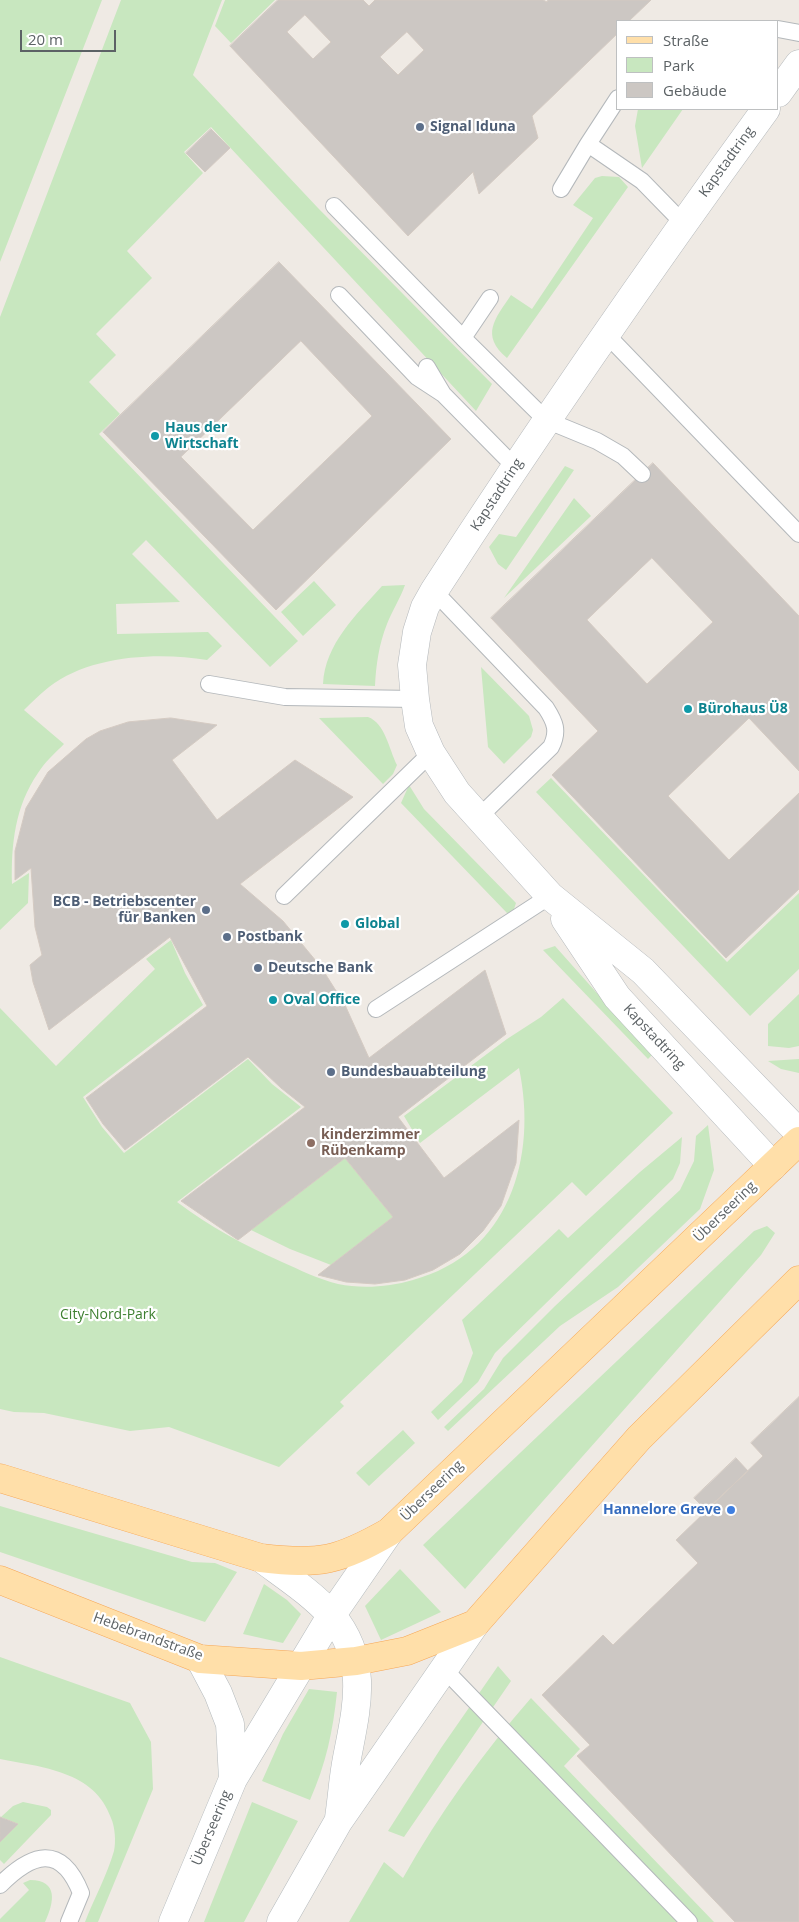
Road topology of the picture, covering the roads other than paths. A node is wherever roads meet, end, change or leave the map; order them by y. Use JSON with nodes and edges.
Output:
{"nodes":[{"id":1,"x":779,"y":29,"type":"edge"},
{"id":2,"x":799,"y":33,"type":"edge"},
{"id":3,"x":799,"y":64,"type":"edge"},
{"id":4,"x":779,"y":92,"type":"edge"},
{"id":5,"x":616,"y":101,"type":"edge"},
{"id":6,"x":765,"y":110,"type":"edge"},
{"id":7,"x":588,"y":144,"type":"junction"},
{"id":8,"x":561,"y":189,"type":"dead end"},
{"id":9,"x":334,"y":206,"type":"dead end"},
{"id":10,"x":683,"y":223,"type":"junction"},
{"id":11,"x":339,"y":295,"type":"dead end"},
{"id":12,"x":490,"y":298,"type":"dead end"},
{"id":13,"x":606,"y":334,"type":"junction"},
{"id":14,"x":463,"y":338,"type":"junction"},
{"id":15,"x":427,"y":367,"type":"dead end"},
{"id":16,"x":443,"y":394,"type":"junction"},
{"id":17,"x":546,"y":420,"type":"junction"},
{"id":18,"x":515,"y":467,"type":"junction"},
{"id":19,"x":642,"y":474,"type":"dead end"},
{"id":20,"x":799,"y":534,"type":"edge"},
{"id":21,"x":434,"y":591,"type":"junction"},
{"id":22,"x":209,"y":684,"type":"dead end"},
{"id":23,"x":414,"y":700,"type":"junction"},
{"id":24,"x":431,"y":753,"type":"junction"},
{"id":25,"x":478,"y":818,"type":"junction"},
{"id":26,"x":284,"y":896,"type":"dead end"},
{"id":27,"x":550,"y":896,"type":"junction"},
{"id":28,"x":376,"y":1009,"type":"dead end"},
{"id":29,"x":799,"y":1133,"type":"edge"},
{"id":30,"x":799,"y":1142,"type":"edge"},
{"id":31,"x":773,"y":1166,"type":"junction"},
{"id":32,"x":799,"y":1280,"type":"edge"},
{"id":33,"x":0,"y":1478,"type":"edge"},
{"id":34,"x":389,"y":1532,"type":"junction"},
{"id":35,"x":261,"y":1558,"type":"junction"},
{"id":36,"x":0,"y":1580,"type":"edge"},
{"id":37,"x":331,"y":1616,"type":"junction"},
{"id":38,"x":475,"y":1624,"type":"junction"},
{"id":39,"x":200,"y":1659,"type":"junction"},
{"id":40,"x":356,"y":1661,"type":"junction"},
{"id":41,"x":301,"y":1666,"type":"junction"},
{"id":42,"x":444,"y":1669,"type":"junction"},
{"id":43,"x":233,"y":1779,"type":"junction"},
{"id":44,"x":338,"y":1822,"type":"junction"},
{"id":45,"x":0,"y":1885,"type":"edge"},
{"id":46,"x":69,"y":1922,"type":"edge"},
{"id":47,"x":173,"y":1922,"type":"edge"},
{"id":48,"x":281,"y":1922,"type":"edge"},
{"id":49,"x":689,"y":1922,"type":"edge"}],
"edges":[{"from":1,"to":2,"type":"lane"},
{"from":3,"to":4,"type":"street"},
{"from":5,"to":7,"type":"lane"},
{"from":6,"to":10,"type":"street","name":"Kapstadtring"},
{"from":7,"to":8,"type":"lane"},
{"from":7,"to":10,"type":"lane"},
{"from":9,"to":14,"type":"lane"},
{"from":10,"to":13,"type":"street","name":"Kapstadtring"},
{"from":11,"to":16,"type":"lane"},
{"from":12,"to":14,"type":"lane"},
{"from":13,"to":17,"type":"street","name":"Kapstadtring"},
{"from":13,"to":20,"type":"lane"},
{"from":14,"to":17,"type":"lane"},
{"from":15,"to":16,"type":"lane"},
{"from":16,"to":18,"type":"lane"},
{"from":17,"to":18,"type":"street","name":"Kapstadtring"},
{"from":17,"to":19,"type":"lane"},
{"from":18,"to":21,"type":"street","name":"Kapstadtring"},
{"from":21,"to":23,"type":"street","name":"Kapstadtring"},
{"from":21,"to":25,"type":"lane"},
{"from":22,"to":23,"type":"lane"},
{"from":23,"to":24,"type":"street","name":"Kapstadtring"},
{"from":24,"to":25,"type":"street","name":"Kapstadtring"},
{"from":24,"to":26,"type":"lane"},
{"from":25,"to":27,"type":"street","name":"Kapstadtring"},
{"from":27,"to":28,"type":"lane"},
{"from":27,"to":29,"type":"street","name":"Kapstadtring"},
{"from":27,"to":31,"type":"street","name":"Kapstadtring"},
{"from":30,"to":31,"type":"main road","name":"Überseering"},
{"from":31,"to":34,"type":"main road","name":"Überseering"},
{"from":32,"to":38,"type":"main road"},
{"from":33,"to":35,"type":"main road"},
{"from":34,"to":35,"type":"main road"},
{"from":34,"to":37,"type":"street","name":"Überseering"},
{"from":35,"to":37,"type":"street"},
{"from":36,"to":39,"type":"main road","name":"Hebebrandstraße"},
{"from":37,"to":40,"type":"street"},
{"from":37,"to":41,"type":"street","name":"Überseering"},
{"from":38,"to":40,"type":"main road","name":"Hebebrandstraße"},
{"from":38,"to":42,"type":"street"},
{"from":39,"to":41,"type":"main road","name":"Hebebrandstraße"},
{"from":39,"to":43,"type":"street"},
{"from":40,"to":41,"type":"main road","name":"Hebebrandstraße"},
{"from":40,"to":44,"type":"street"},
{"from":41,"to":43,"type":"street","name":"Überseering"},
{"from":42,"to":44,"type":"street"},
{"from":42,"to":49,"type":"lane"},
{"from":43,"to":47,"type":"street","name":"Überseering"},
{"from":44,"to":48,"type":"street"},
{"from":45,"to":46,"type":"lane"}]}
